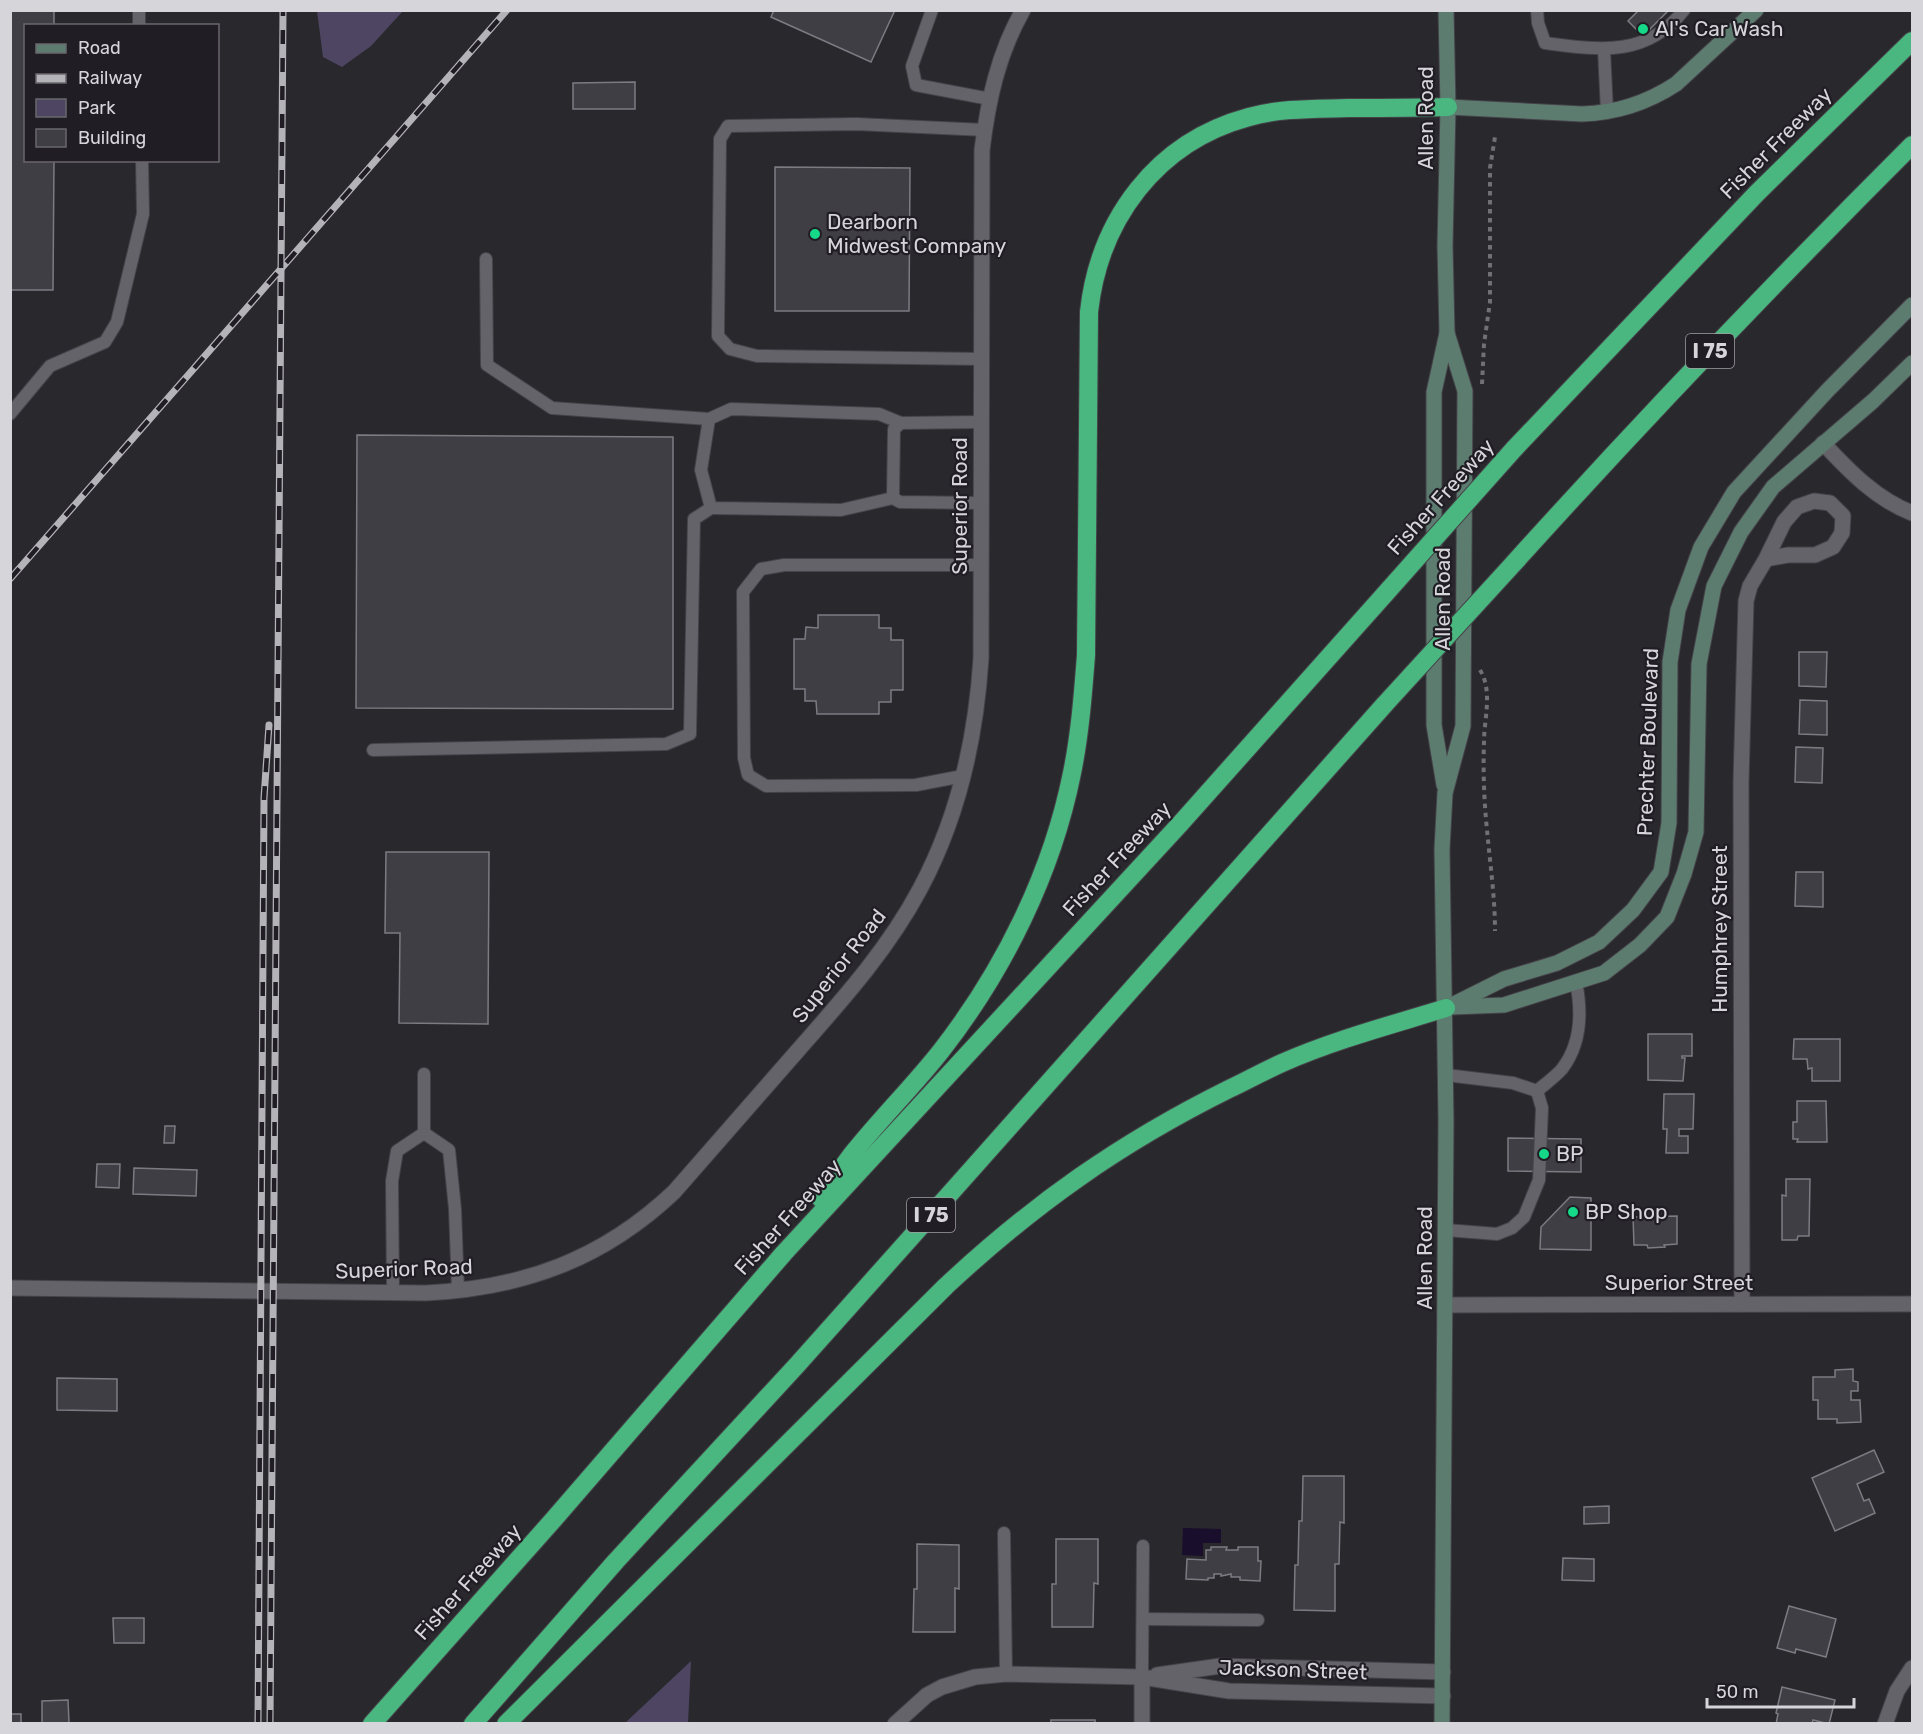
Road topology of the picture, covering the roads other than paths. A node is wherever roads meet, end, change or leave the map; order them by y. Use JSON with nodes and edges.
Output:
{"nodes":[{"id":1,"x":932,"y":10,"type":"edge"},
{"id":2,"x":1023,"y":10,"type":"edge"},
{"id":3,"x":1446,"y":10,"type":"edge"},
{"id":4,"x":1537,"y":10,"type":"edge"},
{"id":5,"x":1684,"y":10,"type":"edge"},
{"id":6,"x":1748,"y":13,"type":"edge"},
{"id":7,"x":1912,"y":40,"type":"edge"},
{"id":8,"x":1604,"y":49,"type":"junction"},
{"id":9,"x":990,"y":99,"type":"junction"},
{"id":10,"x":1448,"y":107,"type":"junction"},
{"id":11,"x":1607,"y":112,"type":"junction"},
{"id":12,"x":985,"y":130,"type":"junction"},
{"id":13,"x":1912,"y":145,"type":"edge"},
{"id":14,"x":142,"y":162,"type":"edge"},
{"id":15,"x":486,"y":259,"type":"dead end"},
{"id":16,"x":1912,"y":305,"type":"edge"},
{"id":17,"x":1447,"y":333,"type":"junction"},
{"id":18,"x":982,"y":358,"type":"junction"},
{"id":19,"x":1912,"y":363,"type":"edge"},
{"id":20,"x":10,"y":414,"type":"edge"},
{"id":21,"x":709,"y":419,"type":"junction"},
{"id":22,"x":981,"y":422,"type":"junction"},
{"id":23,"x":901,"y":423,"type":"junction"},
{"id":24,"x":1823,"y":443,"type":"junction"},
{"id":25,"x":893,"y":498,"type":"junction"},
{"id":26,"x":981,"y":503,"type":"junction"},
{"id":27,"x":711,"y":508,"type":"junction"},
{"id":28,"x":1912,"y":513,"type":"edge"},
{"id":29,"x":1766,"y":559,"type":"junction"},
{"id":30,"x":981,"y":565,"type":"junction"},
{"id":31,"x":373,"y":750,"type":"dead end"},
{"id":32,"x":963,"y":776,"type":"junction"},
{"id":33,"x":1445,"y":793,"type":"junction"},
{"id":34,"x":1576,"y":982,"type":"junction"},
{"id":35,"x":1446,"y":1008,"type":"junction"},
{"id":36,"x":424,"y":1074,"type":"dead end"},
{"id":37,"x":1446,"y":1075,"type":"junction"},
{"id":38,"x":1537,"y":1091,"type":"junction"},
{"id":39,"x":424,"y":1133,"type":"junction"},
{"id":40,"x":1446,"y":1230,"type":"junction"},
{"id":41,"x":784,"y":1253,"type":"junction"},
{"id":42,"x":10,"y":1287,"type":"edge"},
{"id":43,"x":458,"y":1291,"type":"junction"},
{"id":44,"x":393,"y":1293,"type":"junction"},
{"id":45,"x":1742,"y":1304,"type":"junction"},
{"id":46,"x":1912,"y":1304,"type":"edge"},
{"id":47,"x":1446,"y":1305,"type":"junction"},
{"id":48,"x":1004,"y":1533,"type":"dead end"},
{"id":49,"x":1143,"y":1546,"type":"dead end"},
{"id":50,"x":1143,"y":1619,"type":"junction"},
{"id":51,"x":1258,"y":1620,"type":"dead end"},
{"id":52,"x":1912,"y":1668,"type":"edge"},
{"id":53,"x":1443,"y":1672,"type":"junction"},
{"id":54,"x":1006,"y":1674,"type":"junction"},
{"id":55,"x":1142,"y":1677,"type":"junction"},
{"id":56,"x":1443,"y":1696,"type":"junction"},
{"id":57,"x":372,"y":1724,"type":"edge"},
{"id":58,"x":473,"y":1724,"type":"edge"},
{"id":59,"x":506,"y":1724,"type":"edge"},
{"id":60,"x":895,"y":1724,"type":"edge"},
{"id":61,"x":1142,"y":1724,"type":"edge"},
{"id":62,"x":1442,"y":1724,"type":"edge"},
{"id":63,"x":1886,"y":1724,"type":"edge"}],
"edges":[{"from":1,"to":9,"type":"lane"},
{"from":2,"to":9,"type":"street","name":"Superior Road"},
{"from":3,"to":10,"type":"main road","name":"Allen Road"},
{"from":4,"to":8,"type":"lane"},
{"from":5,"to":8,"type":"lane"},
{"from":6,"to":11,"type":"main road"},
{"from":7,"to":41,"type":"highway","name":"Fisher Freeway","bridge":true},
{"from":8,"to":11,"type":"lane"},
{"from":9,"to":12,"type":"street","name":"Superior Road"},
{"from":10,"to":11,"type":"main road"},
{"from":10,"to":17,"type":"main road","name":"Allen Road"},
{"from":10,"to":41,"type":"highway"},
{"from":12,"to":18,"type":"street","name":"Superior Road"},
{"from":12,"to":18,"type":"lane"},
{"from":13,"to":58,"type":"highway","number":"I 75","bridge":true},
{"from":14,"to":20,"type":"lane"},
{"from":15,"to":21,"type":"lane"},
{"from":16,"to":35,"type":"main road","name":"Prechter Boulevard"},
{"from":17,"to":33,"type":"main road","name":"Allen Road"},
{"from":17,"to":33,"type":"main road","name":"Allen Road"},
{"from":18,"to":22,"type":"street","name":"Superior Road"},
{"from":19,"to":24,"type":"main road"},
{"from":21,"to":23,"type":"lane"},
{"from":21,"to":27,"type":"lane"},
{"from":22,"to":23,"type":"lane"},
{"from":22,"to":26,"type":"street","name":"Superior Road"},
{"from":23,"to":25,"type":"lane"},
{"from":24,"to":28,"type":"street"},
{"from":24,"to":34,"type":"main road"},
{"from":25,"to":26,"type":"lane"},
{"from":25,"to":27,"type":"lane"},
{"from":26,"to":30,"type":"street","name":"Superior Road"},
{"from":27,"to":31,"type":"lane"},
{"from":29,"to":29,"type":"street","name":"Humphrey Street"},
{"from":29,"to":45,"type":"street","name":"Humphrey Street"},
{"from":30,"to":32,"type":"street","name":"Superior Road"},
{"from":30,"to":32,"type":"lane"},
{"from":32,"to":43,"type":"street","name":"Superior Road"},
{"from":33,"to":35,"type":"main road","name":"Allen Road"},
{"from":34,"to":35,"type":"main road"},
{"from":34,"to":38,"type":"lane"},
{"from":35,"to":37,"type":"main road","name":"Allen Road"},
{"from":35,"to":59,"type":"highway"},
{"from":36,"to":39,"type":"lane"},
{"from":37,"to":38,"type":"lane"},
{"from":37,"to":40,"type":"main road","name":"Allen Road"},
{"from":38,"to":40,"type":"lane"},
{"from":39,"to":43,"type":"lane"},
{"from":39,"to":44,"type":"lane"},
{"from":40,"to":47,"type":"main road","name":"Allen Road"},
{"from":41,"to":57,"type":"highway","name":"Fisher Freeway"},
{"from":42,"to":44,"type":"street","name":"Superior Road"},
{"from":43,"to":44,"type":"street","name":"Superior Road"},
{"from":45,"to":46,"type":"street","name":"Superior Street"},
{"from":45,"to":47,"type":"street","name":"Superior Street"},
{"from":47,"to":53,"type":"main road","name":"Allen Road"},
{"from":48,"to":54,"type":"lane"},
{"from":49,"to":50,"type":"lane"},
{"from":50,"to":51,"type":"lane"},
{"from":50,"to":55,"type":"lane"},
{"from":52,"to":63,"type":"street"},
{"from":53,"to":55,"type":"street","name":"Jackson Street"},
{"from":53,"to":56,"type":"main road","name":"Allen Road"},
{"from":54,"to":55,"type":"street","name":"Jackson Street"},
{"from":54,"to":60,"type":"street","name":"Jackson Street"},
{"from":55,"to":56,"type":"street","name":"Jackson Street"},
{"from":55,"to":61,"type":"street"},
{"from":56,"to":62,"type":"main road","name":"Allen Road"}]}
